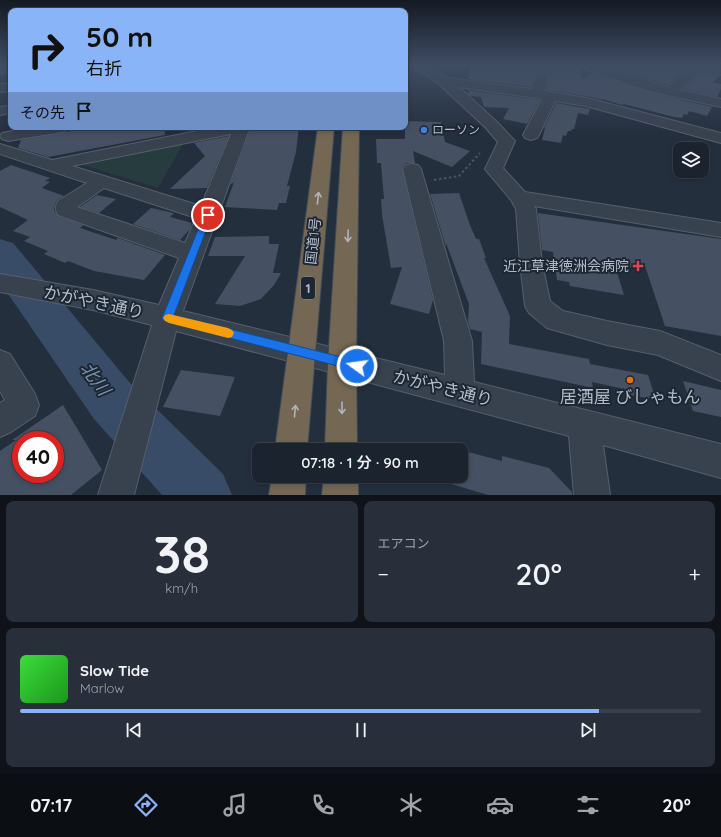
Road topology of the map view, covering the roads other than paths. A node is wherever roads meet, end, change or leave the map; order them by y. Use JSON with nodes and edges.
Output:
{"nodes":[{"id":1,"x":451,"y":87,"type":"edge"},
{"id":2,"x":484,"y":87,"type":"edge"},
{"id":3,"x":543,"y":87,"type":"edge"},
{"id":4,"x":653,"y":87,"type":"edge"},
{"id":5,"x":675,"y":87,"type":"edge"},
{"id":6,"x":670,"y":92,"type":"junction"},
{"id":7,"x":544,"y":95,"type":"junction"},
{"id":8,"x":721,"y":103,"type":"edge"},
{"id":9,"x":47,"y":130,"type":"edge"},
{"id":10,"x":227,"y":130,"type":"edge"},
{"id":11,"x":241,"y":130,"type":"edge"},
{"id":12,"x":326,"y":130,"type":"edge"},
{"id":13,"x":351,"y":130,"type":"edge"},
{"id":14,"x":531,"y":135,"type":"dead end"},
{"id":15,"x":7,"y":138,"type":"edge"},
{"id":16,"x":721,"y":138,"type":"edge"},
{"id":17,"x":50,"y":165,"type":"junction"},
{"id":18,"x":414,"y":176,"type":"road end"},
{"id":19,"x":102,"y":181,"type":"junction"},
{"id":20,"x":519,"y":197,"type":"junction"},
{"id":21,"x":208,"y":215,"type":"junction"},
{"id":22,"x":721,"y":230,"type":"edge"},
{"id":23,"x":192,"y":254,"type":"junction"},
{"id":24,"x":0,"y":283,"type":"edge"},
{"id":25,"x":167,"y":318,"type":"junction"},
{"id":26,"x":660,"y":343,"type":"junction"},
{"id":27,"x":301,"y":352,"type":"junction"},
{"id":28,"x":721,"y":356,"type":"edge"},
{"id":29,"x":342,"y":362,"type":"junction"},
{"id":30,"x":0,"y":363,"type":"edge"},
{"id":31,"x":721,"y":368,"type":"edge"},
{"id":32,"x":460,"y":392,"type":"junction"},
{"id":33,"x":0,"y":421,"type":"edge"},
{"id":34,"x":584,"y":424,"type":"junction"},
{"id":35,"x":293,"y":443,"type":"edge"},
{"id":36,"x":341,"y":443,"type":"edge"},
{"id":37,"x":721,"y":461,"type":"edge"},
{"id":38,"x":288,"y":483,"type":"edge"},
{"id":39,"x":341,"y":483,"type":"edge"},
{"id":40,"x":116,"y":495,"type":"edge"},
{"id":41,"x":287,"y":495,"type":"edge"},
{"id":42,"x":340,"y":495,"type":"edge"},
{"id":43,"x":592,"y":495,"type":"edge"}],
"edges":[{"from":1,"to":20,"type":"street"},
{"from":2,"to":7,"type":"street"},
{"from":3,"to":7,"type":"street"},
{"from":4,"to":6,"type":"street"},
{"from":5,"to":6,"type":"street"},
{"from":6,"to":8,"type":"street"},
{"from":7,"to":14,"type":"street"},
{"from":7,"to":16,"type":"street"},
{"from":9,"to":15,"type":"street"},
{"from":10,"to":17,"type":"street"},
{"from":11,"to":21,"type":"street"},
{"from":27,"to":12,"type":"highway","name":"国道1号","number":"1","one_way":true},
{"from":13,"to":29,"type":"highway","one_way":true},
{"from":15,"to":17,"type":"street"},
{"from":17,"to":19,"type":"street"},
{"from":18,"to":32,"type":"street"},
{"from":19,"to":21,"type":"street"},
{"from":19,"to":23,"type":"street"},
{"from":20,"to":22,"type":"street"},
{"from":20,"to":26,"type":"street"},
{"from":21,"to":23,"type":"street"},
{"from":23,"to":25,"type":"street"},
{"from":24,"to":25,"type":"street","name":"かがやき通り"},
{"from":25,"to":27,"type":"street","name":"かがやき通り"},
{"from":25,"to":40,"type":"street"},
{"from":26,"to":28,"type":"street"},
{"from":26,"to":31,"type":"street"},
{"from":27,"to":29,"type":"street","name":"かがやき通り"},
{"from":35,"to":27,"type":"highway","name":"国道1号","number":"1","one_way":true},
{"from":29,"to":32,"type":"street","name":"かがやき通り"},
{"from":29,"to":36,"type":"highway","one_way":true},
{"from":30,"to":33,"type":"street"},
{"from":32,"to":34,"type":"street","name":"かがやき通り"},
{"from":34,"to":37,"type":"street","name":"かがやき通り"},
{"from":34,"to":43,"type":"street"},
{"from":38,"to":41,"type":"highway"},
{"from":39,"to":42,"type":"highway"}]}
